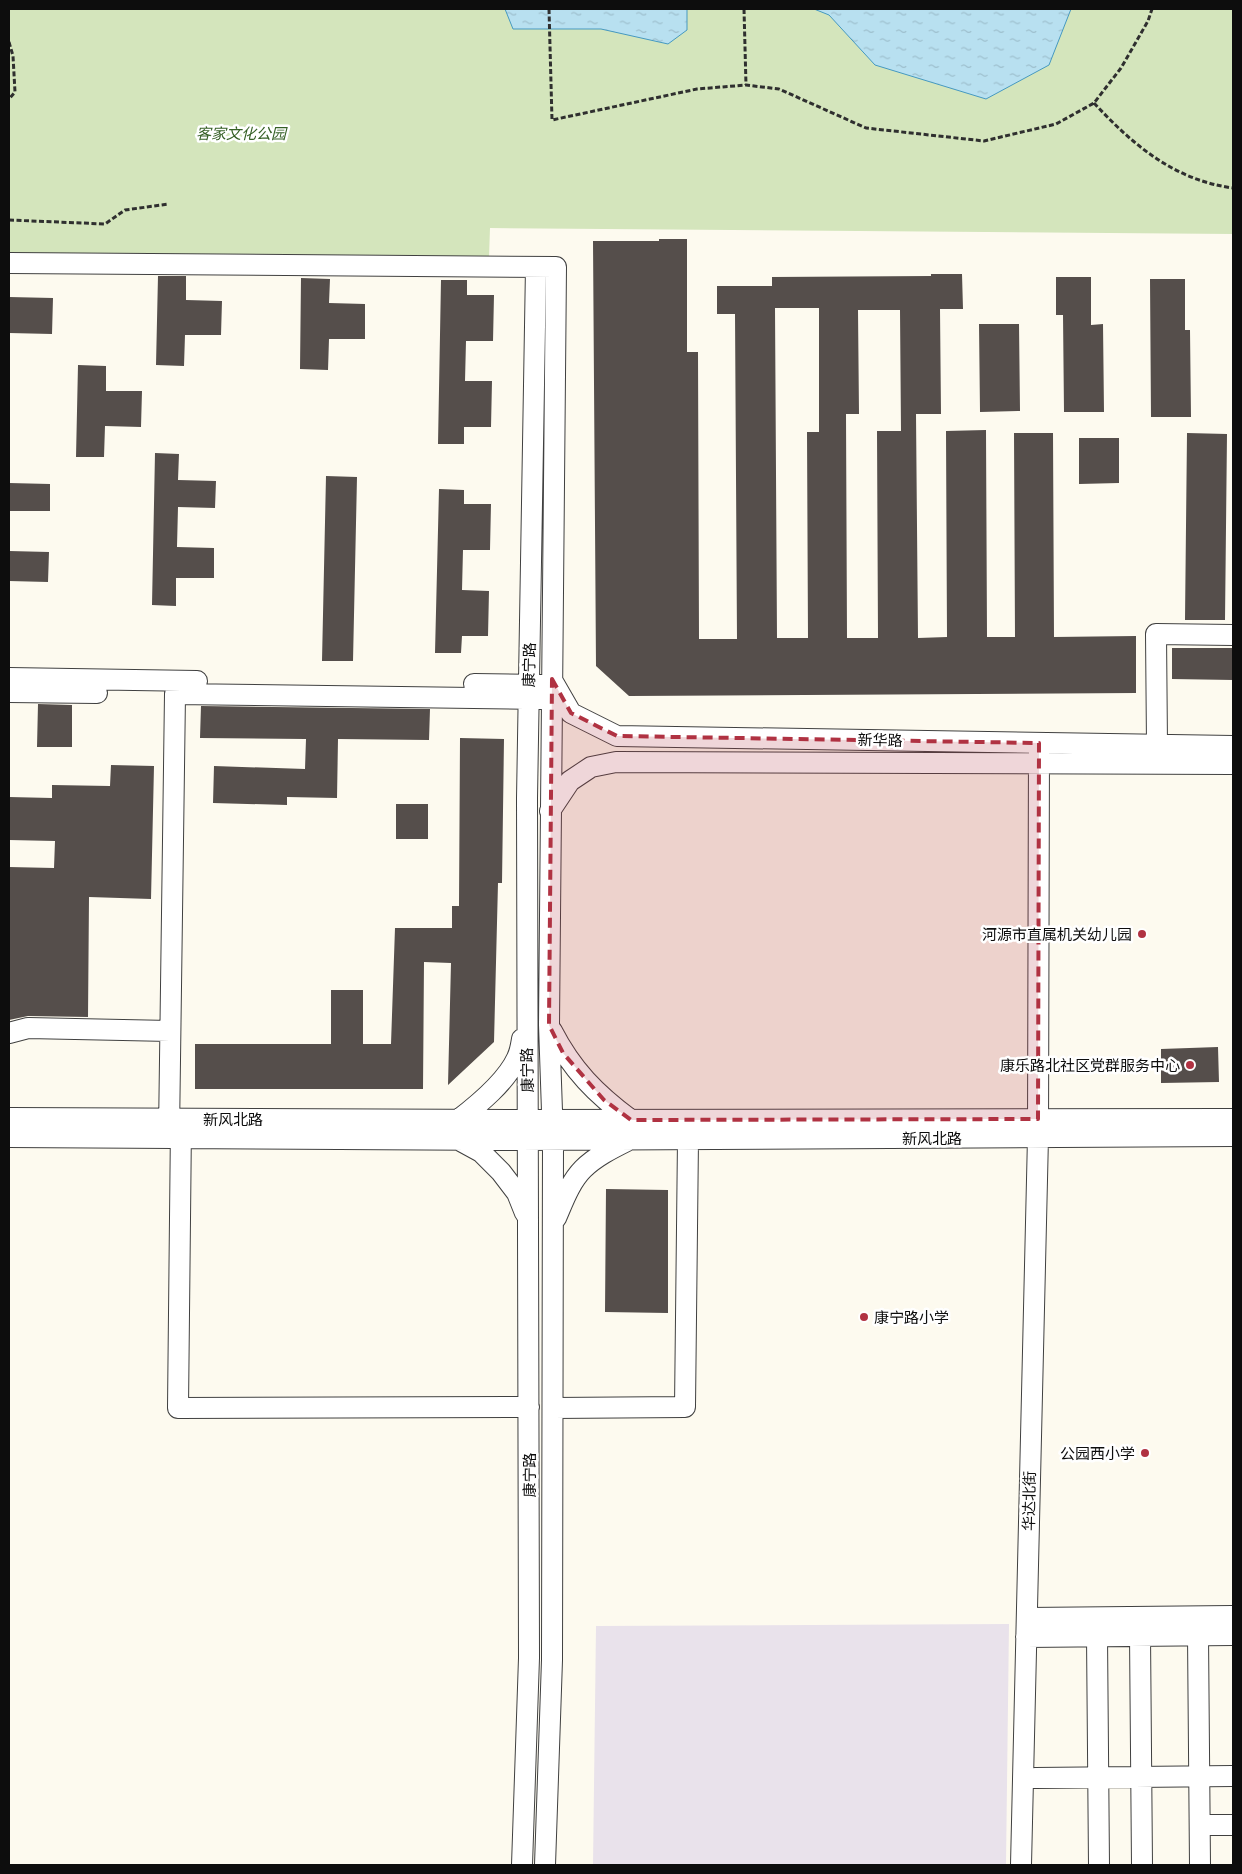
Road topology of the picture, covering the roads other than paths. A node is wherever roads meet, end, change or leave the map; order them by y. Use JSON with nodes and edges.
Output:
{"nodes":[{"id":1,"x":9,"y":263,"type":"edge"},
{"id":2,"x":9,"y":270,"type":"edge"},
{"id":3,"x":542,"y":273,"type":"junction"},
{"id":4,"x":1233,"y":635,"type":"edge"},
{"id":5,"x":9,"y":678,"type":"edge"},
{"id":6,"x":169,"y":687,"type":"junction"},
{"id":7,"x":552,"y":687,"type":"junction"},
{"id":8,"x":529,"y":691,"type":"junction"},
{"id":9,"x":9,"y":692,"type":"edge"},
{"id":10,"x":1044,"y":743,"type":"junction"},
{"id":11,"x":1156,"y":745,"type":"junction"},
{"id":12,"x":1233,"y":746,"type":"edge"},
{"id":13,"x":1044,"y":764,"type":"junction"},
{"id":14,"x":1233,"y":764,"type":"edge"},
{"id":15,"x":550,"y":812,"type":"junction"},
{"id":16,"x":526,"y":1024,"type":"junction"},
{"id":17,"x":549,"y":1025,"type":"junction"},
{"id":18,"x":9,"y":1033,"type":"edge"},
{"id":19,"x":164,"y":1037,"type":"junction"},
{"id":20,"x":9,"y":1045,"type":"edge"},
{"id":21,"x":9,"y":1118,"type":"edge"},
{"id":22,"x":1233,"y":1119,"type":"edge"},
{"id":23,"x":552,"y":1120,"type":"junction"},
{"id":24,"x":169,"y":1128,"type":"junction"},
{"id":25,"x":1044,"y":1128,"type":"junction"},
{"id":26,"x":630,"y":1129,"type":"junction"},
{"id":27,"x":458,"y":1130,"type":"junction"},
{"id":28,"x":528,"y":1130,"type":"junction"},
{"id":29,"x":9,"y":1136,"type":"edge"},
{"id":30,"x":1233,"y":1136,"type":"edge"},
{"id":31,"x":688,"y":1139,"type":"junction"},
{"id":32,"x":553,"y":1140,"type":"junction"},
{"id":33,"x":529,"y":1224,"type":"junction"},
{"id":34,"x":553,"y":1225,"type":"junction"},
{"id":35,"x":529,"y":1407,"type":"junction"},
{"id":36,"x":553,"y":1408,"type":"junction"},
{"id":37,"x":1233,"y":1616,"type":"edge"},
{"id":38,"x":1033,"y":1627,"type":"junction"},
{"id":39,"x":1140,"y":1635,"type":"junction"},
{"id":40,"x":1198,"y":1635,"type":"junction"},
{"id":41,"x":1233,"y":1635,"type":"edge"},
{"id":42,"x":1097,"y":1636,"type":"junction"},
{"id":43,"x":1233,"y":1776,"type":"edge"},
{"id":44,"x":1097,"y":1777,"type":"junction"},
{"id":45,"x":1141,"y":1777,"type":"junction"},
{"id":46,"x":1200,"y":1777,"type":"junction"},
{"id":47,"x":1036,"y":1778,"type":"junction"},
{"id":48,"x":1200,"y":1825,"type":"junction"},
{"id":49,"x":1233,"y":1825,"type":"edge"},
{"id":50,"x":522,"y":1865,"type":"edge"},
{"id":51,"x":545,"y":1865,"type":"edge"},
{"id":52,"x":1021,"y":1865,"type":"edge"},
{"id":53,"x":1034,"y":1865,"type":"edge"},
{"id":54,"x":1099,"y":1865,"type":"edge"},
{"id":55,"x":1142,"y":1865,"type":"edge"},
{"id":56,"x":1200,"y":1865,"type":"edge"}],
"edges":[{"from":1,"to":3,"type":"street"},
{"from":2,"to":3,"type":"street"},
{"from":3,"to":7,"type":"street","name":"康宁路"},
{"from":3,"to":8,"type":"street","name":"康宁路"},
{"from":4,"to":11,"type":"street"},
{"from":5,"to":6,"type":"street"},
{"from":6,"to":8,"type":"street"},
{"from":6,"to":9,"type":"street"},
{"from":6,"to":19,"type":"street"},
{"from":7,"to":8,"type":"street"},
{"from":7,"to":10,"type":"street","name":"新华路"},
{"from":7,"to":15,"type":"street","name":"康宁路"},
{"from":8,"to":16,"type":"street","name":"康宁路"},
{"from":10,"to":11,"type":"street","name":"新华路"},
{"from":10,"to":13,"type":"street","name":"华达北街"},
{"from":11,"to":12,"type":"street","name":"新华路"},
{"from":13,"to":14,"type":"street","name":"新华路"},
{"from":13,"to":15,"type":"street","name":"新华路"},
{"from":13,"to":25,"type":"street","name":"华达北街"},
{"from":15,"to":17,"type":"street","name":"康宁路"},
{"from":16,"to":27,"type":"street"},
{"from":16,"to":28,"type":"street","name":"康宁路"},
{"from":17,"to":23,"type":"street","name":"康宁路"},
{"from":17,"to":26,"type":"street"},
{"from":18,"to":19,"type":"street"},
{"from":19,"to":20,"type":"street"},
{"from":19,"to":24,"type":"street"},
{"from":21,"to":24,"type":"street","name":"新风北路"},
{"from":22,"to":25,"type":"street","name":"新风北路"},
{"from":23,"to":26,"type":"street","name":"新风北路"},
{"from":23,"to":28,"type":"street","name":"新风北路"},
{"from":23,"to":32,"type":"street","name":"康宁路"},
{"from":24,"to":27,"type":"street","name":"新风北路"},
{"from":24,"to":29,"type":"street","name":"新风北路"},
{"from":24,"to":35,"type":"street"},
{"from":25,"to":26,"type":"street","name":"新风北路"},
{"from":25,"to":30,"type":"street","name":"新风北路"},
{"from":25,"to":31,"type":"street","name":"新风北路"},
{"from":25,"to":38,"type":"street","name":"华达北街"},
{"from":26,"to":31,"type":"street","name":"新风北路"},
{"from":26,"to":32,"type":"street","name":"新风北路"},
{"from":26,"to":34,"type":"street","name":"新风北路"},
{"from":27,"to":28,"type":"street","name":"新风北路"},
{"from":27,"to":33,"type":"street","name":"新风北路"},
{"from":28,"to":32,"type":"street","name":"新风北路"},
{"from":28,"to":33,"type":"street","name":"康宁路"},
{"from":31,"to":36,"type":"street"},
{"from":32,"to":34,"type":"street","name":"康宁路"},
{"from":33,"to":35,"type":"street","name":"康宁路"},
{"from":34,"to":36,"type":"street","name":"康宁路"},
{"from":35,"to":50,"type":"street","name":"康宁路"},
{"from":36,"to":51,"type":"street","name":"康宁路"},
{"from":37,"to":38,"type":"street"},
{"from":38,"to":42,"type":"street"},
{"from":38,"to":47,"type":"street","name":"华达北街"},
{"from":38,"to":52,"type":"street","name":"华达北街"},
{"from":39,"to":40,"type":"street"},
{"from":39,"to":42,"type":"street"},
{"from":39,"to":45,"type":"street"},
{"from":40,"to":41,"type":"street"},
{"from":40,"to":46,"type":"street"},
{"from":42,"to":44,"type":"street"},
{"from":43,"to":46,"type":"street"},
{"from":44,"to":45,"type":"street"},
{"from":44,"to":47,"type":"street"},
{"from":44,"to":54,"type":"street"},
{"from":45,"to":46,"type":"street"},
{"from":45,"to":55,"type":"street"},
{"from":46,"to":48,"type":"street"},
{"from":47,"to":53,"type":"street","name":"华达北街"},
{"from":48,"to":49,"type":"street"},
{"from":48,"to":56,"type":"street"}]}
